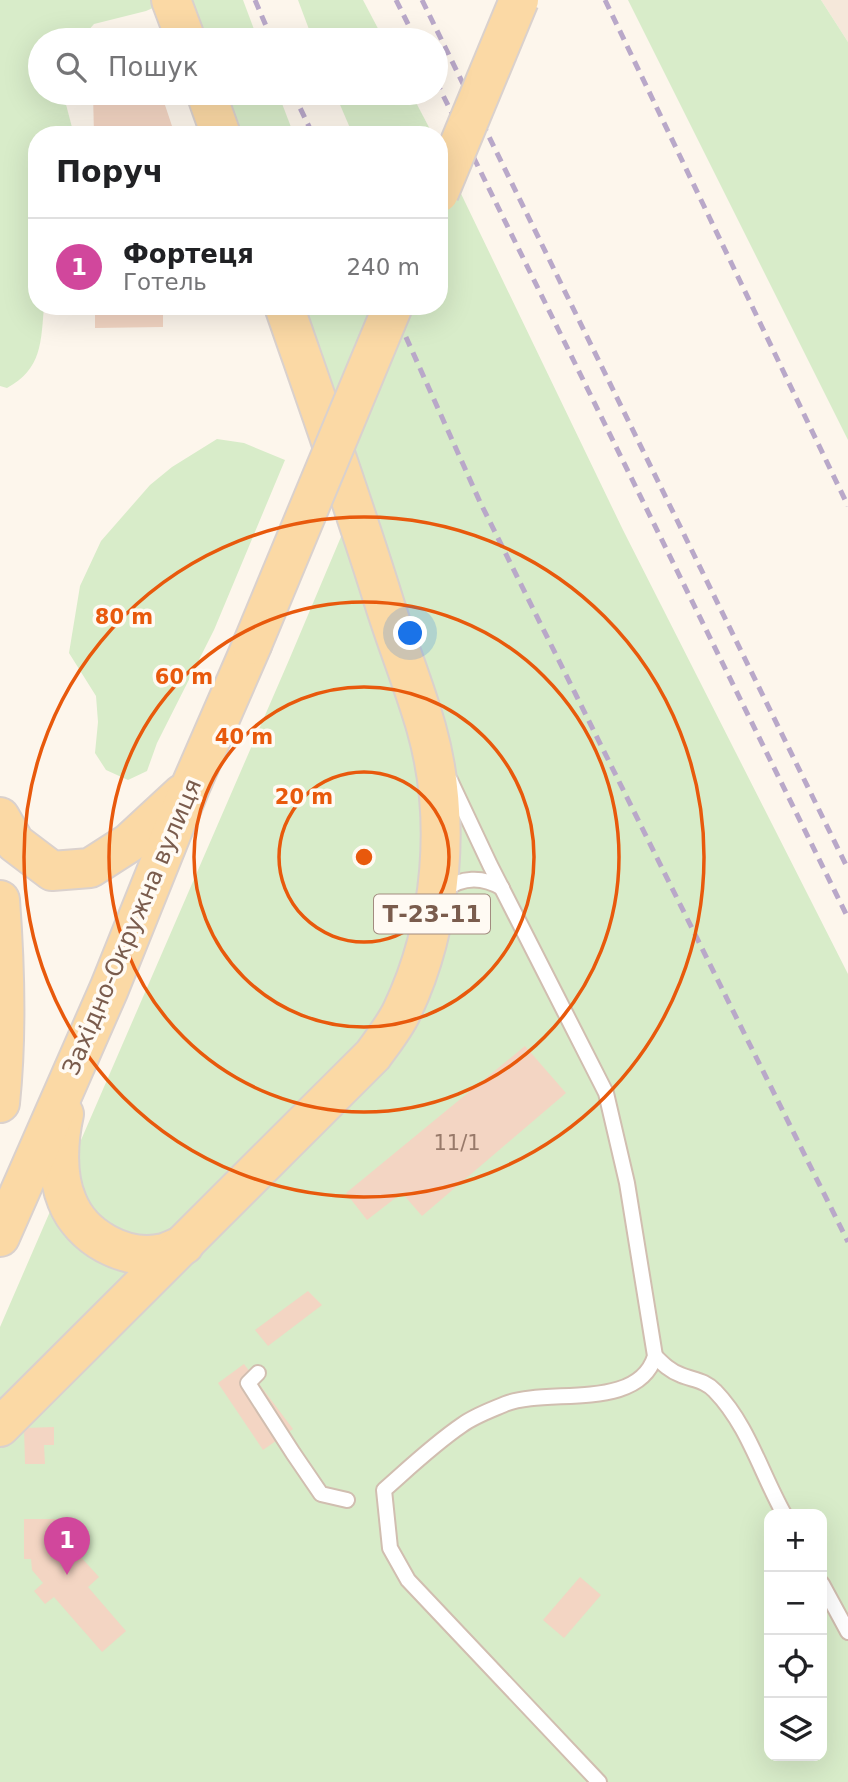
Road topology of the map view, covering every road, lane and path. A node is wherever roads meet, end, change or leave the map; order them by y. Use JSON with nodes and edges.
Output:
{"nodes":[{"id":1,"x":172,"y":0,"type":"edge"},
{"id":2,"x":519,"y":0,"type":"edge"},
{"id":3,"x":182,"y":28,"type":"edge"},
{"id":4,"x":210,"y":105,"type":"edge"},
{"id":5,"x":218,"y":126,"type":"edge"},
{"id":6,"x":448,"y":171,"type":"edge"},
{"id":7,"x":287,"y":315,"type":"edge"},
{"id":8,"x":389,"y":315,"type":"edge"},
{"id":9,"x":426,"y":728,"type":"junction"},
{"id":10,"x":191,"y":785,"type":"junction"},
{"id":11,"x":0,"y":817,"type":"edge"},
{"id":12,"x":502,"y":888,"type":"junction"},
{"id":13,"x":0,"y":900,"type":"edge"},
{"id":14,"x":433,"y":907,"type":"junction"},
{"id":15,"x":74,"y":1067,"type":"junction"},
{"id":16,"x":0,"y":1103,"type":"edge"},
{"id":17,"x":0,"y":1237,"type":"edge"},
{"id":18,"x":184,"y":1245,"type":"junction"},
{"id":19,"x":655,"y":1356,"type":"junction"},
{"id":20,"x":258,"y":1373,"type":"dead end"},
{"id":21,"x":682,"y":1376,"type":"junction"},
{"id":22,"x":640,"y":1380,"type":"junction"},
{"id":23,"x":0,"y":1427,"type":"edge"},
{"id":24,"x":347,"y":1500,"type":"dead end"},
{"id":25,"x":782,"y":1509,"type":"edge"},
{"id":26,"x":827,"y":1593,"type":"edge"},
{"id":27,"x":848,"y":1632,"type":"edge"},
{"id":28,"x":599,"y":1782,"type":"edge"}],
"edges":[{"from":1,"to":3,"type":"main road"},
{"from":2,"to":6,"type":"main road","bridge":true},
{"from":4,"to":5,"type":"main road"},
{"from":7,"to":9,"type":"main road","number":"Т-23-11"},
{"from":8,"to":10,"type":"main road","name":"Західно-Окружна вулиця","bridge":true},
{"from":9,"to":12,"type":"lane"},
{"from":9,"to":14,"type":"main road","number":"Т-23-11"},
{"from":10,"to":11,"type":"main road"},
{"from":10,"to":15,"type":"main road","name":"Західно-Окружна вулиця"},
{"from":12,"to":14,"type":"lane"},
{"from":12,"to":19,"type":"lane"},
{"from":13,"to":16,"type":"main road"},
{"from":14,"to":18,"type":"main road","number":"Т-23-11"},
{"from":15,"to":17,"type":"main road","name":"Західно-Окружна вулиця"},
{"from":15,"to":18,"type":"main road"},
{"from":18,"to":23,"type":"main road","number":"Т-23-11"},
{"from":19,"to":21,"type":"lane"},
{"from":19,"to":22,"type":"lane"},
{"from":20,"to":24,"type":"lane"},
{"from":21,"to":22,"type":"lane"},
{"from":21,"to":25,"type":"lane"},
{"from":22,"to":28,"type":"lane"},
{"from":26,"to":27,"type":"lane"}]}
